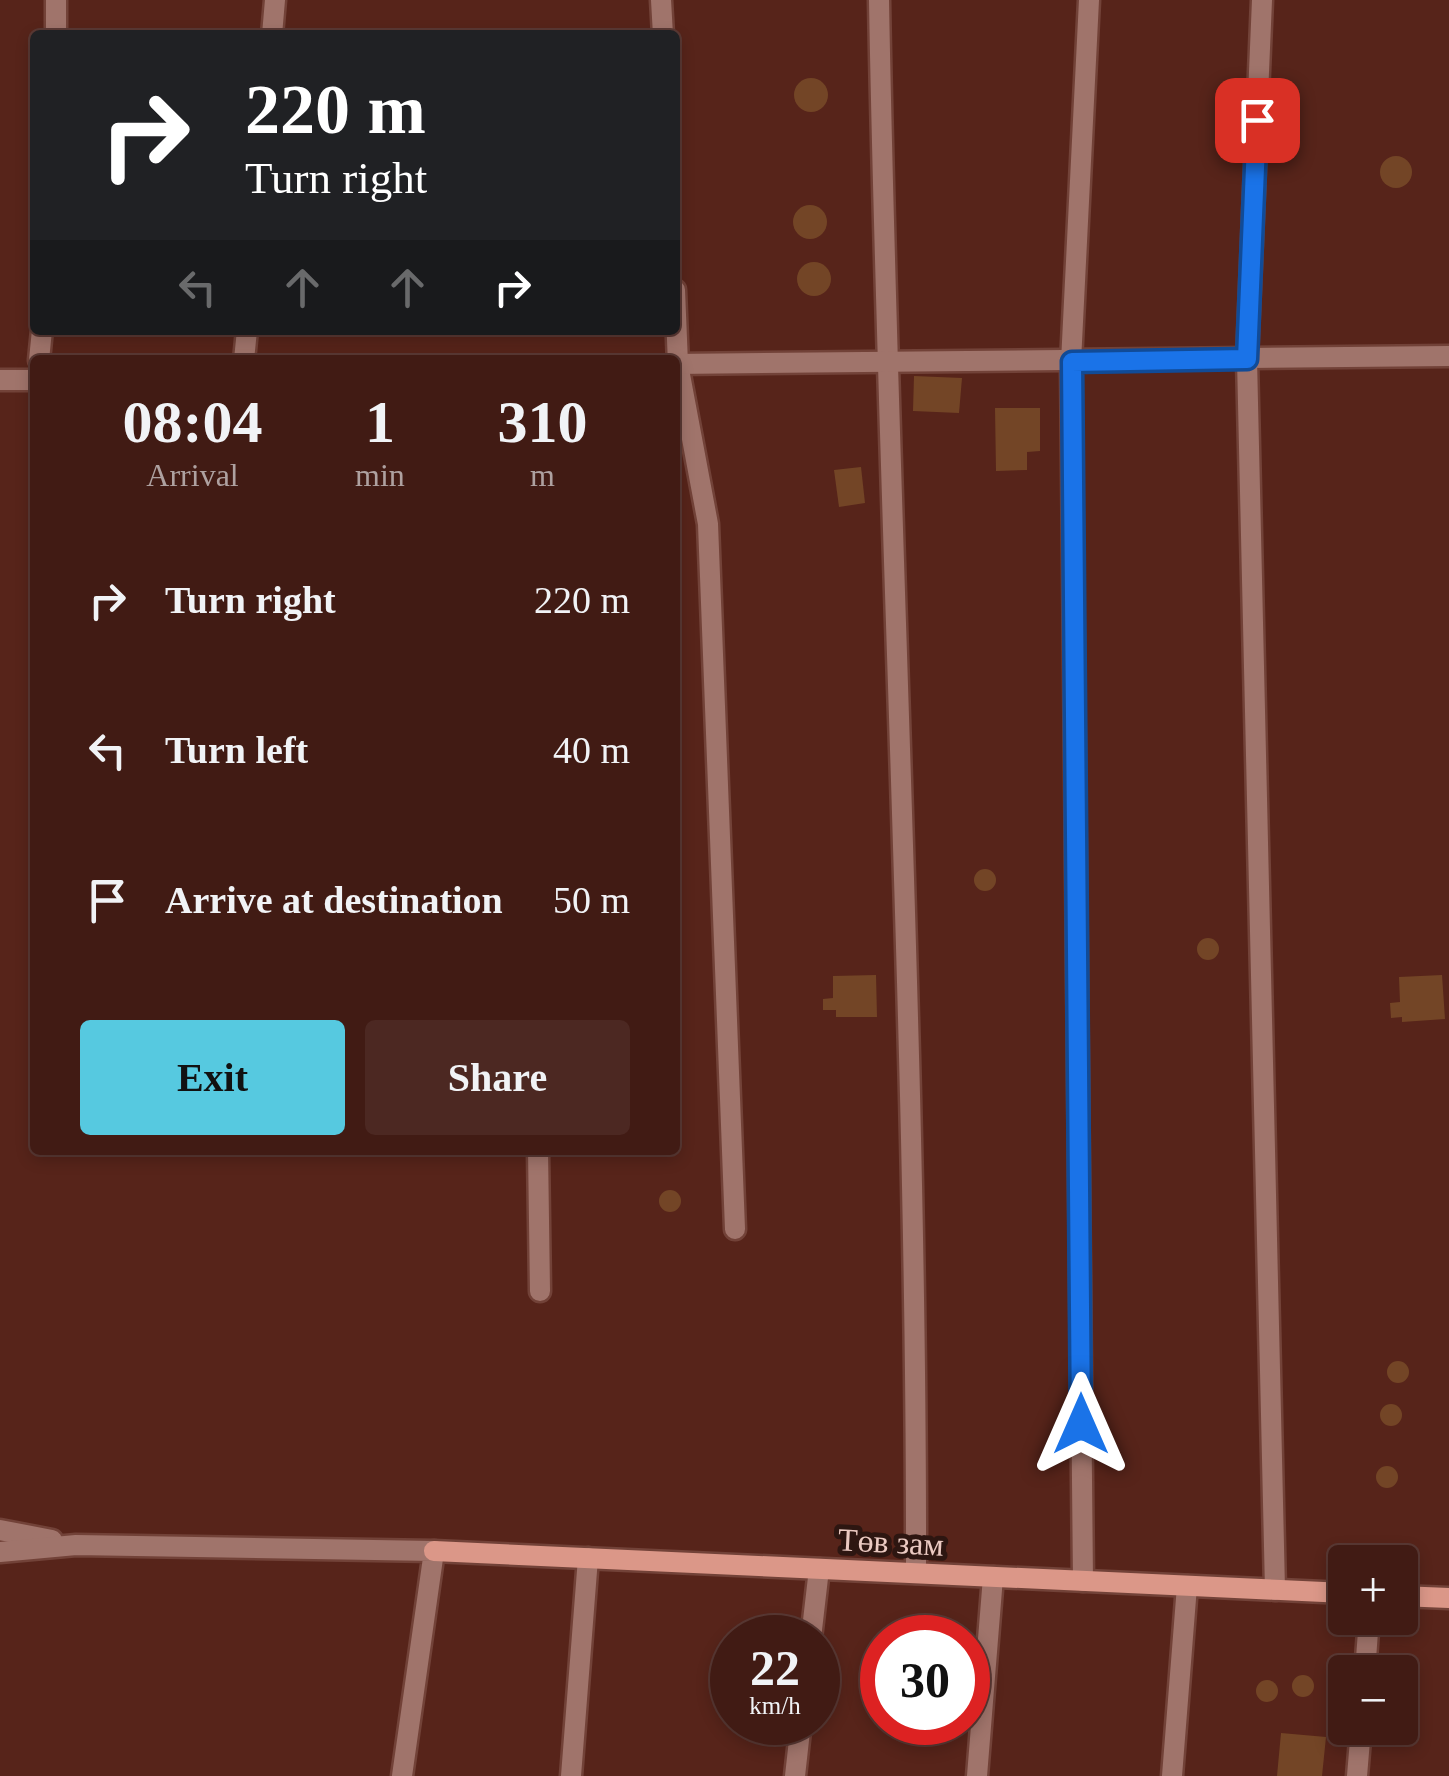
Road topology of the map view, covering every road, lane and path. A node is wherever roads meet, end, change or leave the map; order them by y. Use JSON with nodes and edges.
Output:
{"nodes":[{"id":1,"x":56,"y":0,"type":"edge"},
{"id":2,"x":275,"y":0,"type":"edge"},
{"id":3,"x":662,"y":0,"type":"edge"},
{"id":4,"x":879,"y":0,"type":"edge"},
{"id":5,"x":1088,"y":0,"type":"edge"},
{"id":6,"x":1262,"y":0,"type":"edge"},
{"id":7,"x":56,"y":30,"type":"edge"},
{"id":8,"x":272,"y":30,"type":"edge"},
{"id":9,"x":663,"y":30,"type":"edge"},
{"id":10,"x":1449,"y":356,"type":"edge"},
{"id":11,"x":1247,"y":359,"type":"junction"},
{"id":12,"x":1072,"y":362,"type":"junction"},
{"id":13,"x":680,"y":364,"type":"edge"},
{"id":14,"x":885,"y":365,"type":"junction"},
{"id":15,"x":680,"y":379,"type":"edge"},
{"id":16,"x":0,"y":380,"type":"edge"},
{"id":17,"x":30,"y":380,"type":"edge"},
{"id":18,"x":538,"y":1155,"type":"edge"},
{"id":19,"x":735,"y":1229,"type":"dead end"},
{"id":20,"x":540,"y":1292,"type":"dead end"},
{"id":21,"x":0,"y":1530,"type":"edge"},
{"id":22,"x":76,"y":1545,"type":"junction"},
{"id":23,"x":434,"y":1551,"type":"junction"},
{"id":24,"x":0,"y":1552,"type":"edge"},
{"id":25,"x":588,"y":1558,"type":"junction"},
{"id":26,"x":819,"y":1569,"type":"junction"},
{"id":27,"x":916,"y":1574,"type":"junction"},
{"id":28,"x":992,"y":1577,"type":"junction"},
{"id":29,"x":1083,"y":1581,"type":"junction"},
{"id":30,"x":1187,"y":1586,"type":"junction"},
{"id":31,"x":1276,"y":1590,"type":"junction"},
{"id":32,"x":1328,"y":1592,"type":"edge"},
{"id":33,"x":1418,"y":1597,"type":"edge"},
{"id":34,"x":1449,"y":1598,"type":"edge"},
{"id":35,"x":814,"y":1615,"type":"edge"},
{"id":36,"x":798,"y":1745,"type":"edge"},
{"id":37,"x":1359,"y":1745,"type":"edge"},
{"id":38,"x":402,"y":1776,"type":"edge"},
{"id":39,"x":571,"y":1776,"type":"edge"},
{"id":40,"x":795,"y":1776,"type":"edge"},
{"id":41,"x":977,"y":1776,"type":"edge"},
{"id":42,"x":1172,"y":1776,"type":"edge"},
{"id":43,"x":1357,"y":1776,"type":"edge"}],
"edges":[{"from":1,"to":7,"type":"street"},
{"from":2,"to":8,"type":"street"},
{"from":3,"to":9,"type":"street"},
{"from":4,"to":14,"type":"street"},
{"from":5,"to":12,"type":"street"},
{"from":6,"to":11,"type":"street"},
{"from":10,"to":11,"type":"street"},
{"from":11,"to":12,"type":"street"},
{"from":11,"to":31,"type":"street"},
{"from":12,"to":14,"type":"street"},
{"from":12,"to":29,"type":"street"},
{"from":13,"to":14,"type":"street"},
{"from":14,"to":27,"type":"street"},
{"from":15,"to":19,"type":"street"},
{"from":16,"to":17,"type":"street"},
{"from":18,"to":20,"type":"street"},
{"from":21,"to":22,"type":"street"},
{"from":22,"to":23,"type":"street"},
{"from":22,"to":24,"type":"street"},
{"from":23,"to":25,"type":"street","name":"Төв зам"},
{"from":23,"to":38,"type":"street"},
{"from":25,"to":26,"type":"street","name":"Төв зам"},
{"from":25,"to":39,"type":"street"},
{"from":26,"to":27,"type":"street","name":"Төв зам"},
{"from":26,"to":35,"type":"street"},
{"from":27,"to":28,"type":"street","name":"Төв зам"},
{"from":28,"to":29,"type":"street","name":"Төв зам"},
{"from":28,"to":41,"type":"street"},
{"from":29,"to":30,"type":"street","name":"Төв зам"},
{"from":30,"to":31,"type":"street","name":"Төв зам"},
{"from":30,"to":42,"type":"street"},
{"from":31,"to":32,"type":"street","name":"Төв зам"},
{"from":33,"to":34,"type":"street"},
{"from":36,"to":40,"type":"street"},
{"from":37,"to":43,"type":"street"}]}
